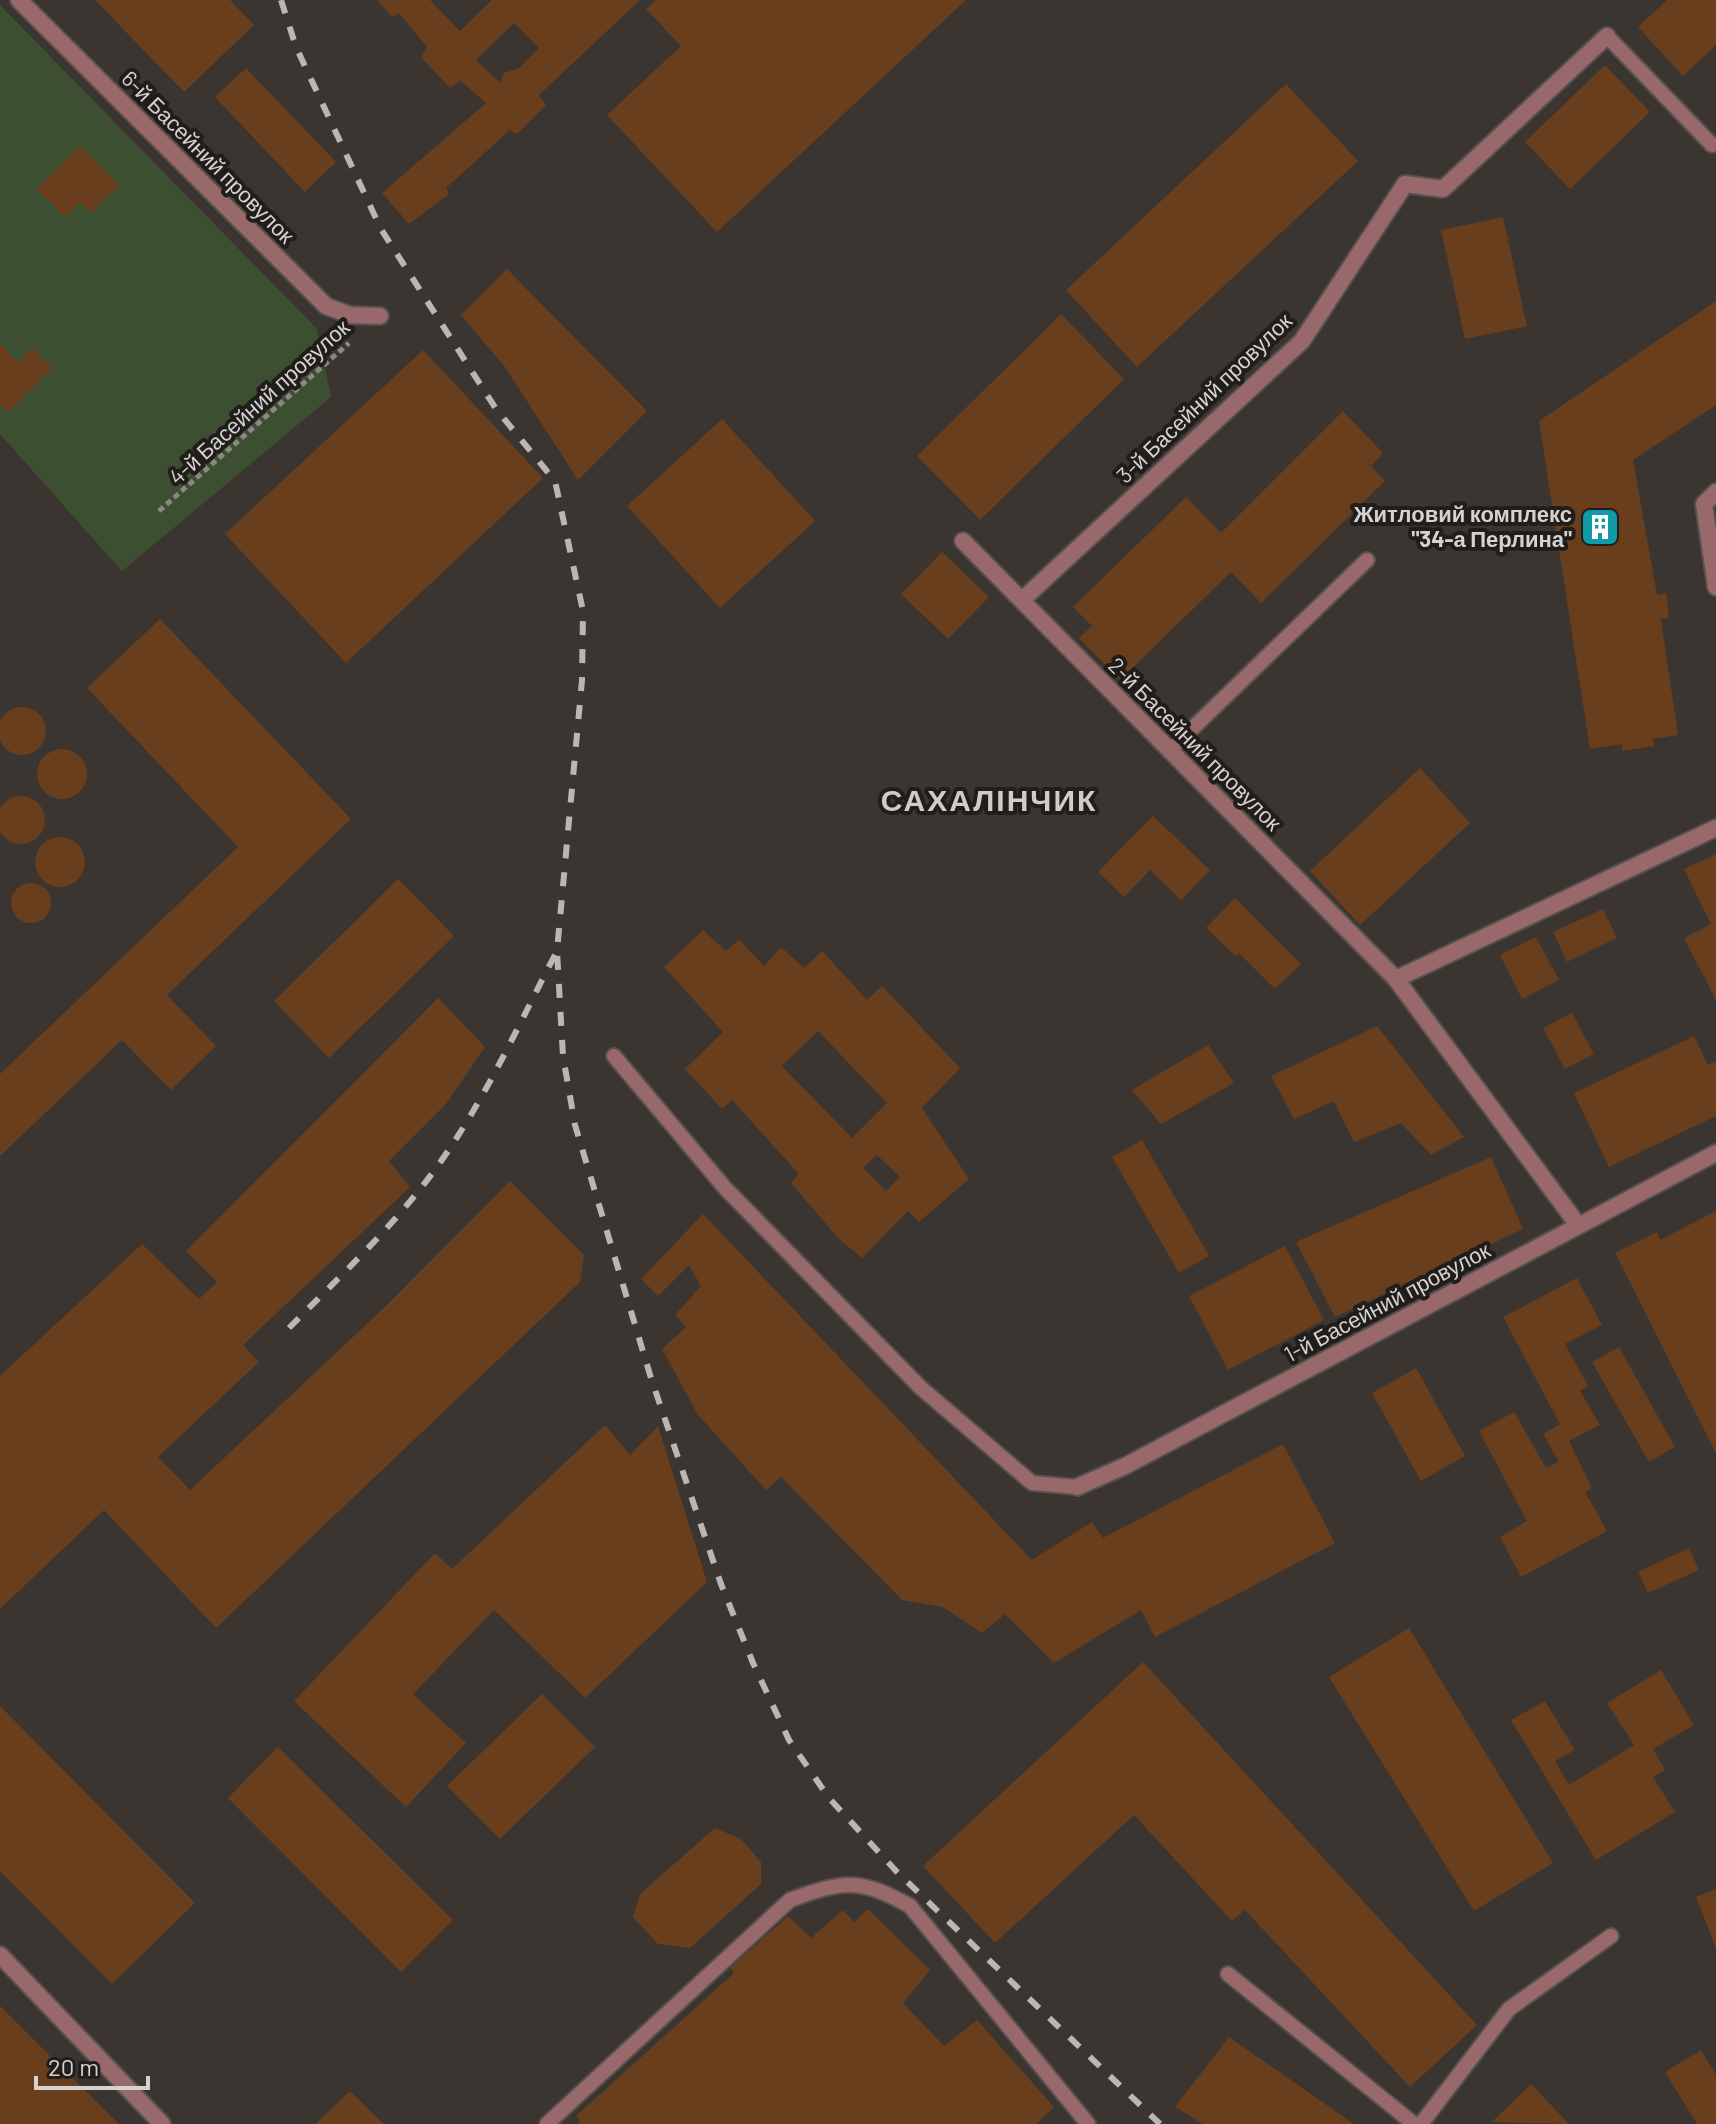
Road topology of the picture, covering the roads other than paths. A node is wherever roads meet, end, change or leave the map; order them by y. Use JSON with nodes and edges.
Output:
{"nodes":[{"id":1,"x":19,"y":0,"type":"edge"},
{"id":2,"x":1607,"y":36,"type":"joint"},
{"id":3,"x":1712,"y":145,"type":"dead end"},
{"id":4,"x":380,"y":316,"type":"road end"},
{"id":5,"x":1716,"y":492,"type":"edge"},
{"id":6,"x":963,"y":541,"type":"dead end"},
{"id":7,"x":1367,"y":560,"type":"dead end"},
{"id":8,"x":1716,"y":587,"type":"edge"},
{"id":9,"x":1022,"y":600,"type":"junction"},
{"id":10,"x":1170,"y":750,"type":"junction"},
{"id":11,"x":1716,"y":828,"type":"edge"},
{"id":12,"x":1396,"y":979,"type":"junction"},
{"id":13,"x":614,"y":1056,"type":"dead end"},
{"id":14,"x":1716,"y":1153,"type":"edge"},
{"id":15,"x":1578,"y":1225,"type":"junction"},
{"id":16,"x":1077,"y":1487,"type":"joint"},
{"id":17,"x":1611,"y":1936,"type":"dead end"},
{"id":18,"x":0,"y":1955,"type":"edge"},
{"id":19,"x":1228,"y":1974,"type":"dead end"},
{"id":20,"x":162,"y":2124,"type":"edge"},
{"id":21,"x":547,"y":2124,"type":"edge"},
{"id":22,"x":1088,"y":2124,"type":"edge"},
{"id":23,"x":1414,"y":2124,"type":"edge"},
{"id":24,"x":1421,"y":2124,"type":"edge"}],
"edges":[{"from":1,"to":4,"type":"street","name":"6-й Басейний провулок"},
{"from":2,"to":3,"type":"lane"},
{"from":2,"to":9,"type":"street","name":"3-й Басейний провулок"},
{"from":5,"to":8,"type":"street"},
{"from":6,"to":9,"type":"street","name":"2-й Басейний провулок"},
{"from":7,"to":10,"type":"lane"},
{"from":9,"to":10,"type":"street","name":"2-й Басейний провулок"},
{"from":10,"to":12,"type":"street","name":"2-й Басейний провулок"},
{"from":11,"to":12,"type":"street"},
{"from":12,"to":15,"type":"street","name":"2-й Басейний провулок"},
{"from":13,"to":16,"type":"lane"},
{"from":14,"to":15,"type":"street","name":"1-й Басейний провулок"},
{"from":15,"to":16,"type":"street","name":"1-й Басейний провулок"},
{"from":17,"to":24,"type":"lane"},
{"from":18,"to":20,"type":"street"},
{"from":19,"to":23,"type":"lane"},
{"from":21,"to":22,"type":"lane"}]}
